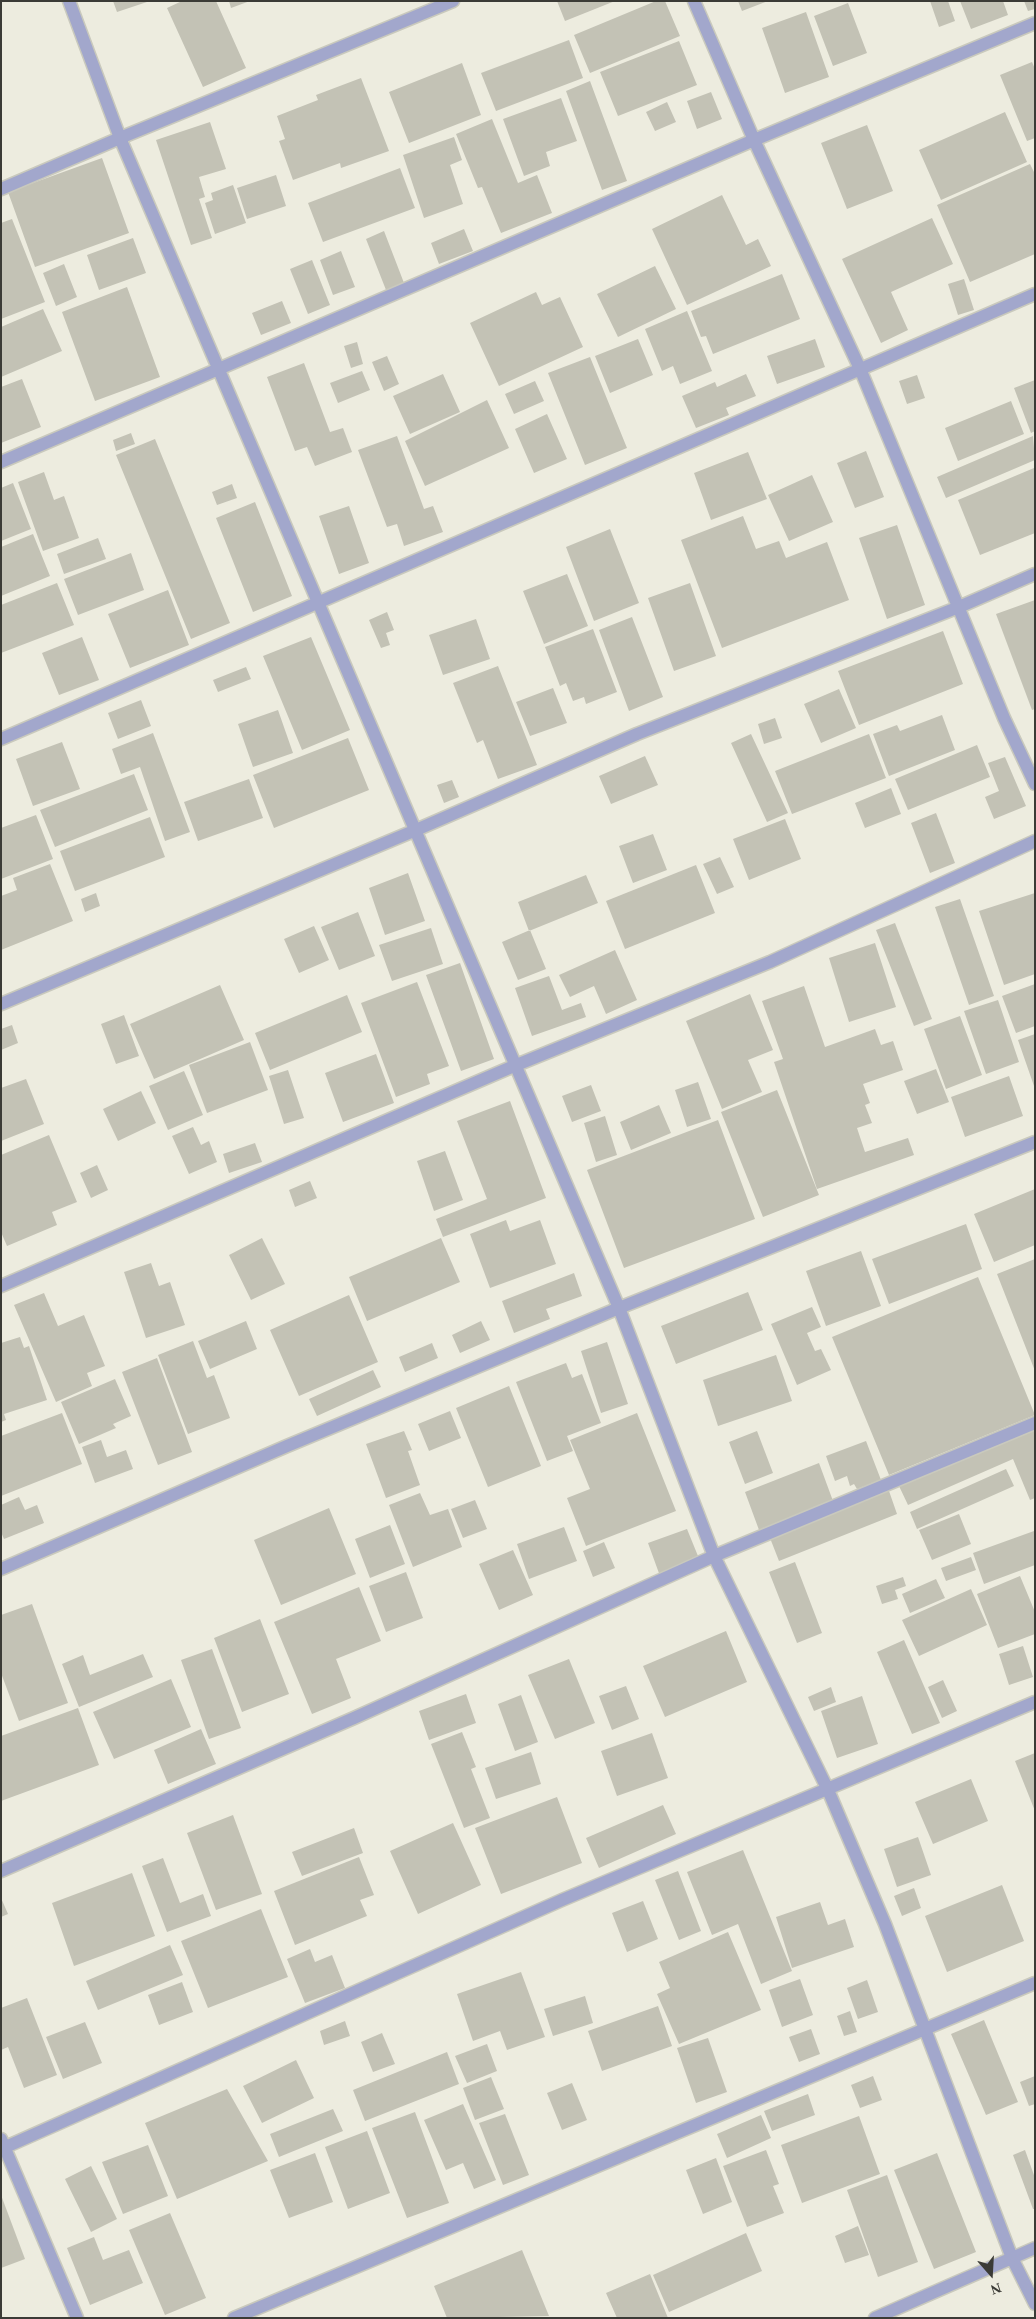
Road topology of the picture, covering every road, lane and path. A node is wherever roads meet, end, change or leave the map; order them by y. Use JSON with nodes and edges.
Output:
{"nodes":[{"id":1,"x":69,"y":1,"type":"edge"},
{"id":2,"x":453,"y":1,"type":"edge"},
{"id":3,"x":694,"y":1,"type":"edge"},
{"id":4,"x":1035,"y":24,"type":"edge"},
{"id":5,"x":120,"y":138,"type":"junction"},
{"id":6,"x":754,"y":140,"type":"junction"},
{"id":7,"x":1,"y":189,"type":"edge"},
{"id":8,"x":1035,"y":294,"type":"edge"},
{"id":9,"x":218,"y":368,"type":"junction"},
{"id":10,"x":861,"y":371,"type":"junction"},
{"id":11,"x":1,"y":462,"type":"edge"},
{"id":12,"x":1035,"y":574,"type":"edge"},
{"id":13,"x":317,"y":602,"type":"junction"},
{"id":14,"x":958,"y":607,"type":"junction"},
{"id":15,"x":1,"y":740,"type":"edge"},
{"id":16,"x":1035,"y":784,"type":"edge"},
{"id":17,"x":416,"y":830,"type":"junction"},
{"id":18,"x":1035,"y":840,"type":"edge"},
{"id":19,"x":1,"y":1004,"type":"edge"},
{"id":20,"x":514,"y":1066,"type":"junction"},
{"id":21,"x":1035,"y":1142,"type":"edge"},
{"id":22,"x":1,"y":1286,"type":"edge"},
{"id":23,"x":619,"y":1308,"type":"junction"},
{"id":24,"x":1035,"y":1423,"type":"edge"},
{"id":25,"x":714,"y":1556,"type":"junction"},
{"id":26,"x":1,"y":1568,"type":"edge"},
{"id":27,"x":1035,"y":1702,"type":"edge"},
{"id":28,"x":828,"y":1790,"type":"junction"},
{"id":29,"x":1,"y":1871,"type":"edge"},
{"id":30,"x":1035,"y":1983,"type":"edge"},
{"id":31,"x":926,"y":2030,"type":"junction"},
{"id":32,"x":2,"y":2145,"type":"edge"},
{"id":33,"x":1035,"y":2248,"type":"edge"},
{"id":34,"x":1012,"y":2258,"type":"junction"},
{"id":35,"x":1035,"y":2304,"type":"edge"},
{"id":36,"x":77,"y":2318,"type":"edge"},
{"id":37,"x":234,"y":2318,"type":"edge"},
{"id":38,"x":875,"y":2318,"type":"edge"}],
"edges":[{"from":1,"to":5,"type":"street"},
{"from":2,"to":5,"type":"street"},
{"from":3,"to":6,"type":"street"},
{"from":4,"to":6,"type":"street"},
{"from":5,"to":7,"type":"street"},
{"from":5,"to":9,"type":"street"},
{"from":6,"to":9,"type":"street"},
{"from":6,"to":10,"type":"street"},
{"from":8,"to":10,"type":"street"},
{"from":9,"to":11,"type":"street"},
{"from":9,"to":13,"type":"street"},
{"from":10,"to":13,"type":"street"},
{"from":10,"to":14,"type":"street"},
{"from":12,"to":14,"type":"street"},
{"from":13,"to":15,"type":"street"},
{"from":13,"to":17,"type":"street"},
{"from":14,"to":16,"type":"street"},
{"from":14,"to":17,"type":"street"},
{"from":17,"to":19,"type":"street"},
{"from":17,"to":20,"type":"street"},
{"from":18,"to":20,"type":"street"},
{"from":20,"to":22,"type":"street"},
{"from":20,"to":23,"type":"street"},
{"from":21,"to":23,"type":"street"},
{"from":23,"to":25,"type":"street"},
{"from":23,"to":26,"type":"street"},
{"from":24,"to":25,"type":"street"},
{"from":25,"to":28,"type":"street"},
{"from":25,"to":29,"type":"street"},
{"from":27,"to":28,"type":"street"},
{"from":28,"to":31,"type":"street"},
{"from":28,"to":32,"type":"street"},
{"from":30,"to":31,"type":"street"},
{"from":31,"to":34,"type":"street"},
{"from":31,"to":37,"type":"street"},
{"from":32,"to":36,"type":"street"},
{"from":33,"to":34,"type":"street"},
{"from":34,"to":35,"type":"street"},
{"from":34,"to":38,"type":"street"}]}
